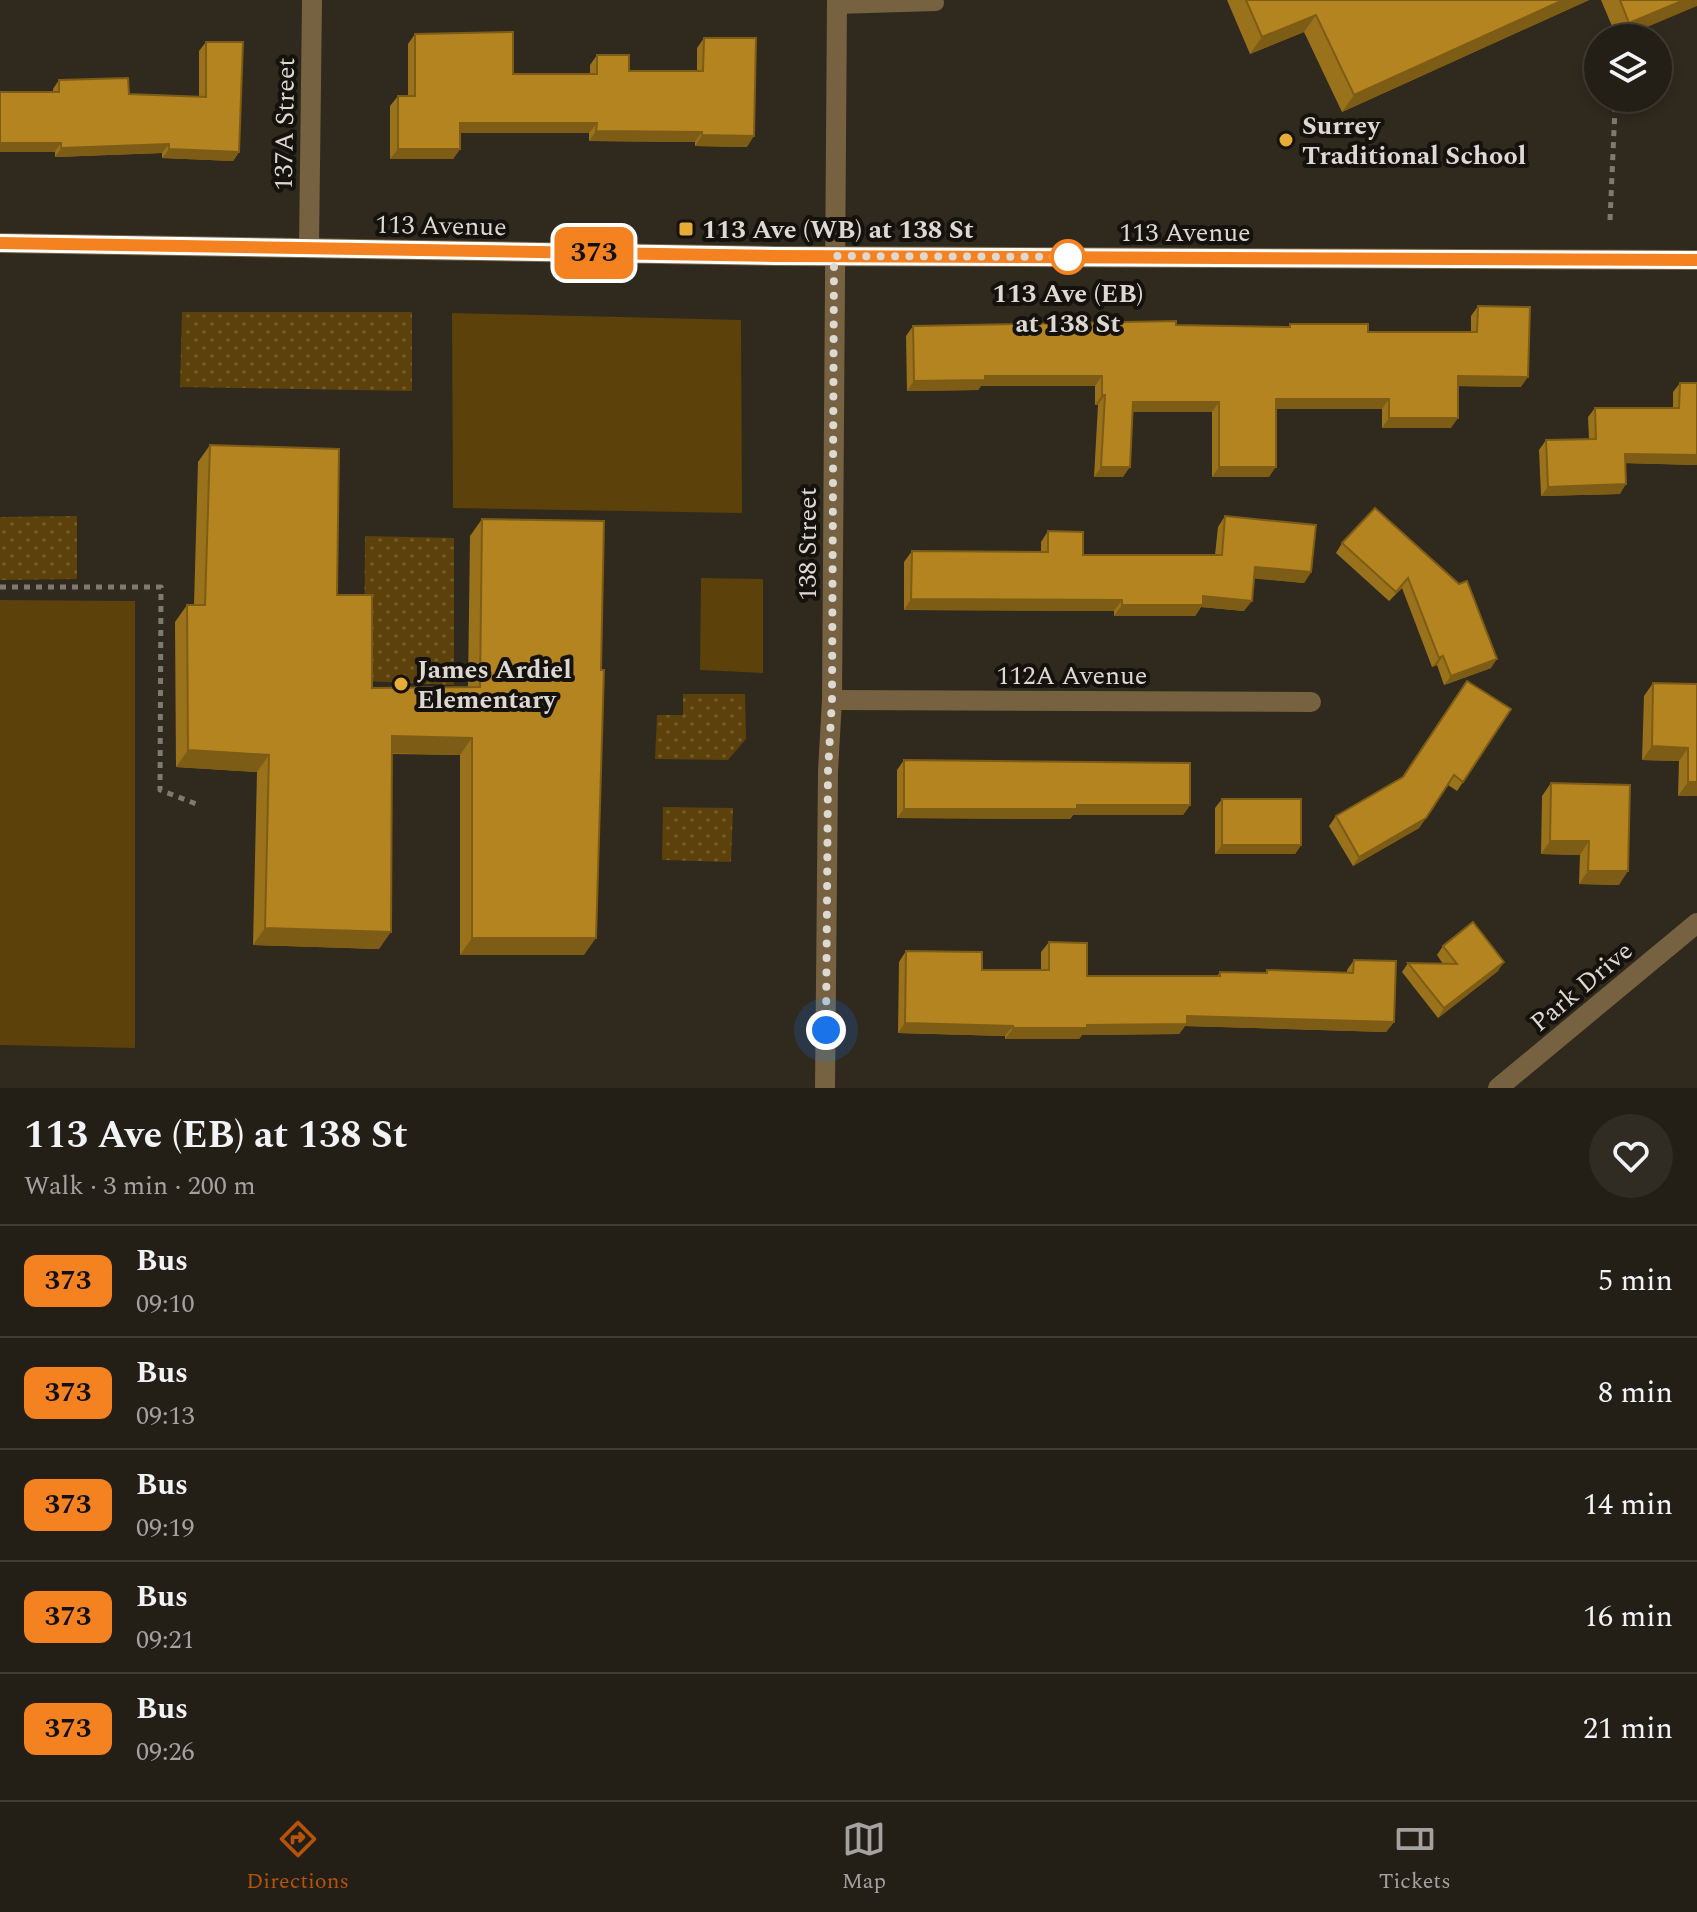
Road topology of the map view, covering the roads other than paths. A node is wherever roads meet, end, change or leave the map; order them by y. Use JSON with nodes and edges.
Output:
{"nodes":[{"id":1,"x":312,"y":0,"type":"edge"},
{"id":2,"x":836,"y":3,"type":"edge"},
{"id":3,"x":936,"y":3,"type":"dead end"},
{"id":4,"x":0,"y":243,"type":"edge"},
{"id":5,"x":309,"y":248,"type":"junction"},
{"id":6,"x":834,"y":256,"type":"junction"},
{"id":7,"x":1697,"y":260,"type":"edge"},
{"id":8,"x":832,"y":700,"type":"junction"},
{"id":9,"x":1311,"y":702,"type":"dead end"},
{"id":10,"x":1697,"y":923,"type":"edge"},
{"id":11,"x":825,"y":1088,"type":"edge"},
{"id":12,"x":1498,"y":1088,"type":"edge"}],
"edges":[{"from":1,"to":5,"type":"street","name":"137A Street"},
{"from":2,"to":3,"type":"lane"},
{"from":2,"to":6,"type":"street","name":"138 Street"},
{"from":4,"to":5,"type":"street","name":"113 Avenue"},
{"from":5,"to":6,"type":"street","name":"113 Avenue"},
{"from":6,"to":7,"type":"street","name":"113 Avenue"},
{"from":6,"to":8,"type":"street","name":"138 Street"},
{"from":8,"to":9,"type":"street","name":"112A Avenue"},
{"from":8,"to":11,"type":"street","name":"138 Street"},
{"from":10,"to":12,"type":"street","name":"Park Drive"}]}
